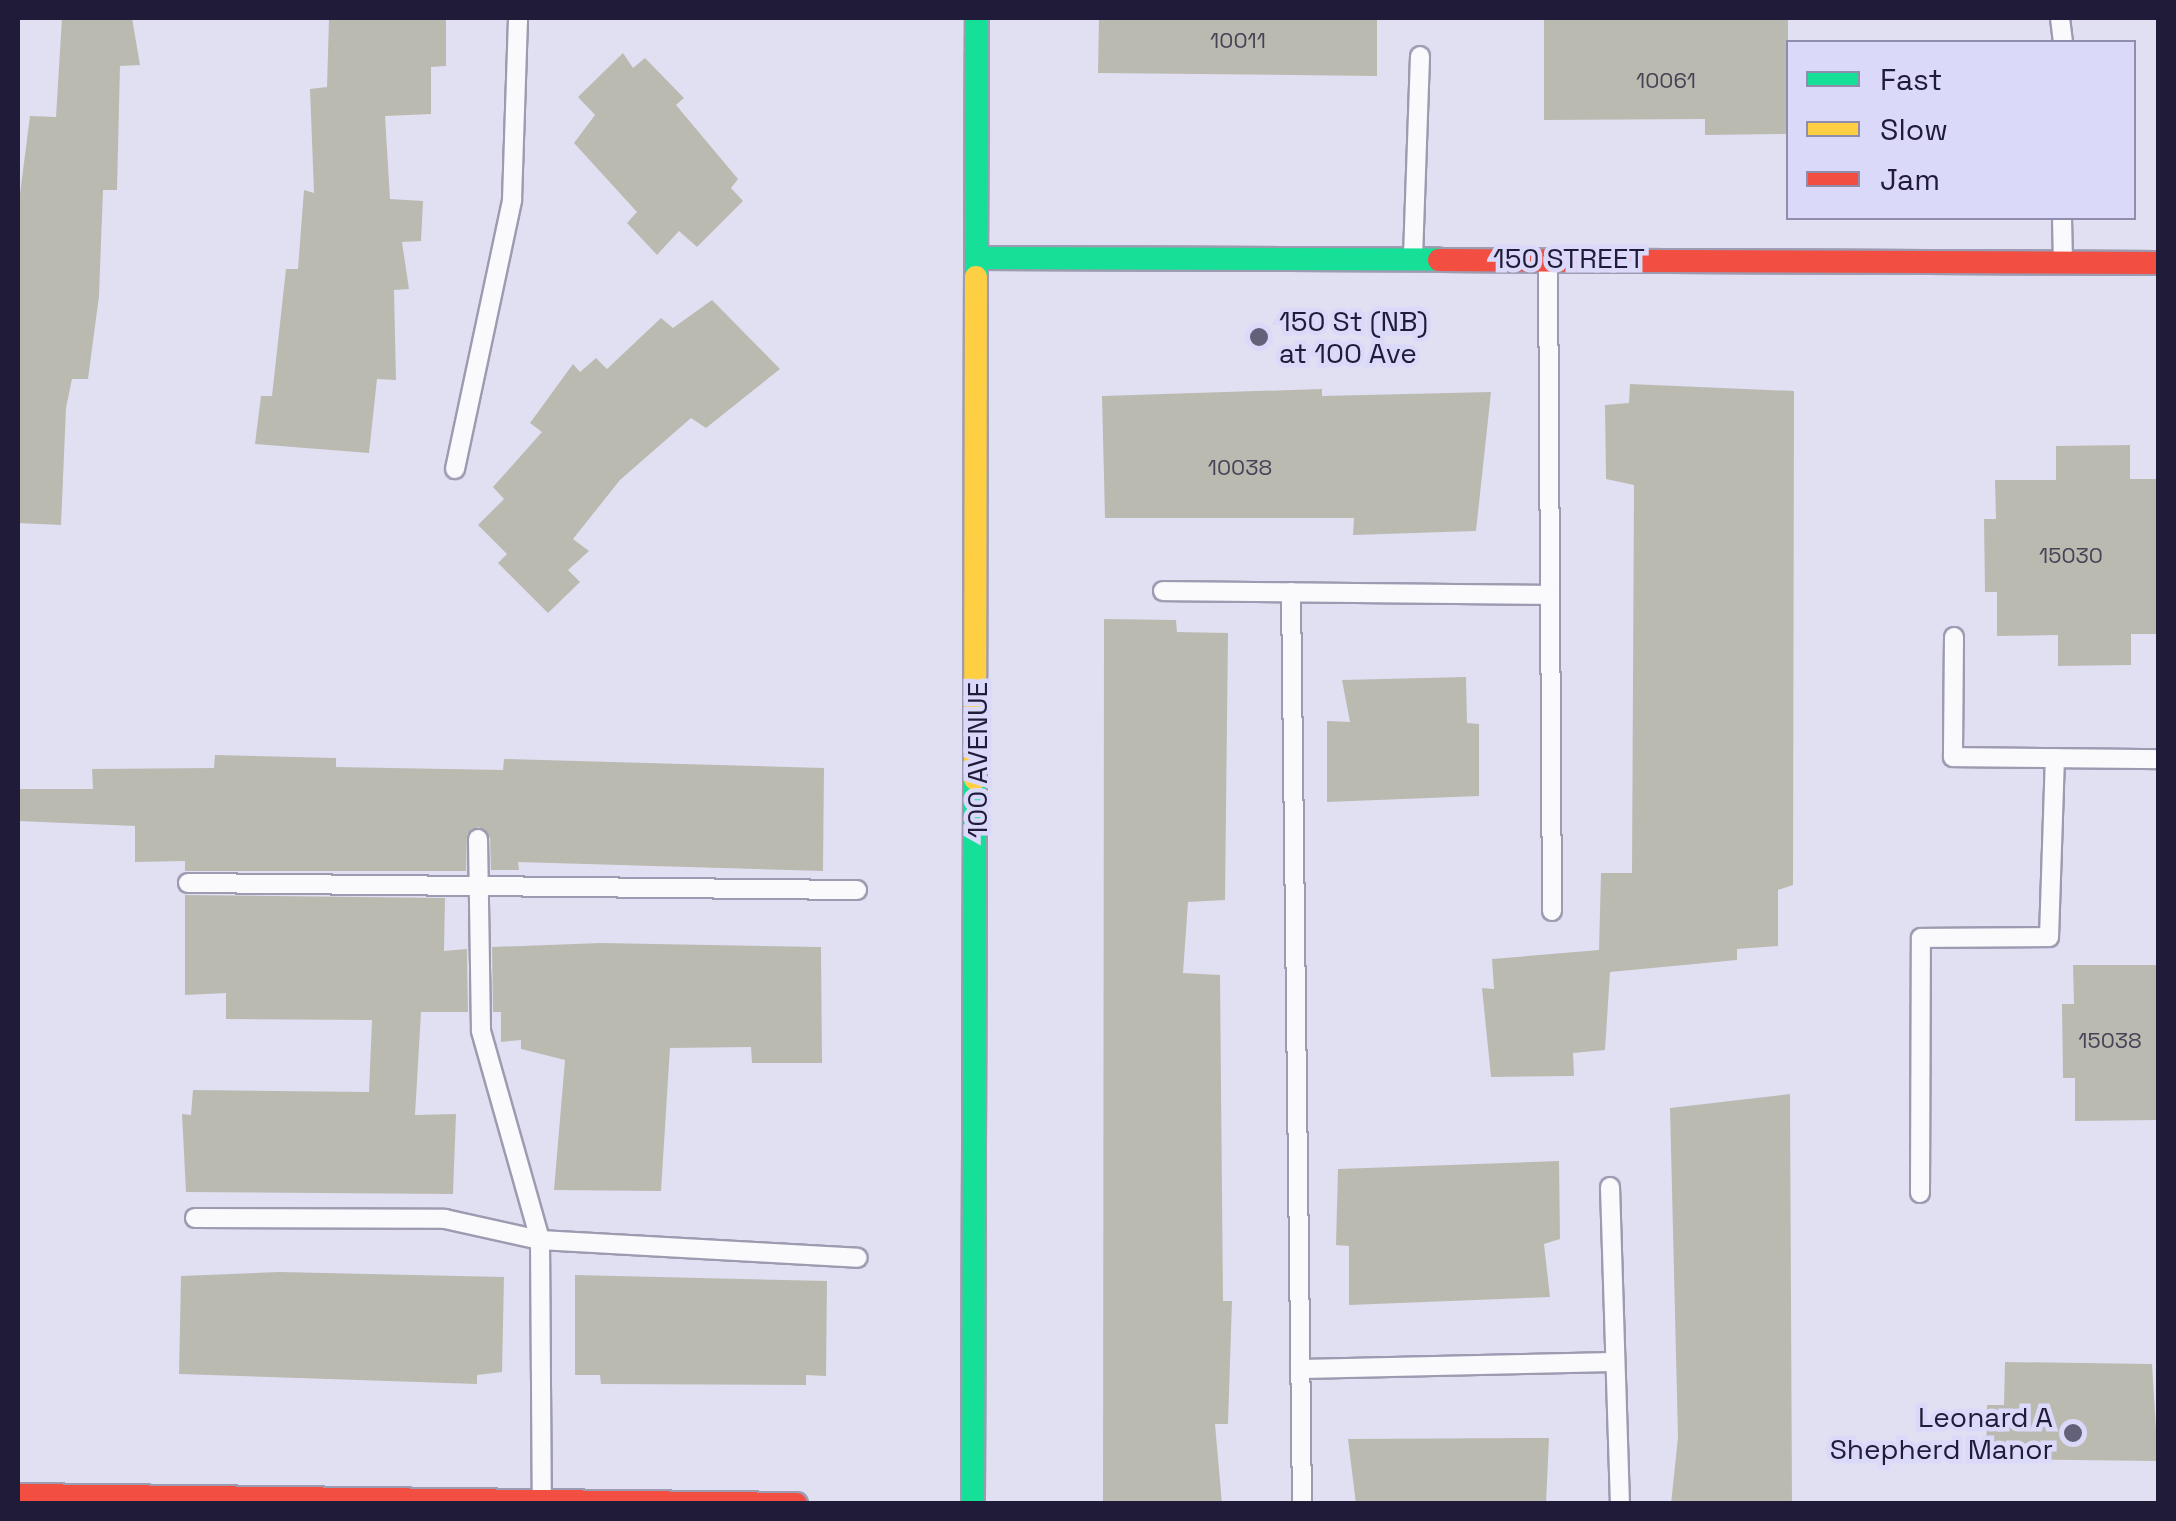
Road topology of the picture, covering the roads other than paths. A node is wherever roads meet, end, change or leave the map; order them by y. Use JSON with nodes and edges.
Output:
{"nodes":[{"id":1,"x":518,"y":18,"type":"edge"},
{"id":2,"x":977,"y":18,"type":"edge"},
{"id":3,"x":1420,"y":56,"type":"dead end"},
{"id":4,"x":2062,"y":220,"type":"edge"},
{"id":5,"x":1548,"y":257,"type":"junction"},
{"id":6,"x":979,"y":258,"type":"junction"},
{"id":7,"x":1413,"y":258,"type":"junction"},
{"id":8,"x":2062,"y":262,"type":"junction"},
{"id":9,"x":2158,"y":263,"type":"edge"},
{"id":10,"x":455,"y":468,"type":"dead end"},
{"id":11,"x":1164,"y":591,"type":"dead end"},
{"id":12,"x":1291,"y":592,"type":"junction"},
{"id":13,"x":1547,"y":595,"type":"junction"},
{"id":14,"x":1954,"y":637,"type":"dead end"},
{"id":15,"x":2055,"y":758,"type":"junction"},
{"id":16,"x":2158,"y":759,"type":"edge"},
{"id":17,"x":478,"y":839,"type":"dead end"},
{"id":18,"x":188,"y":883,"type":"dead end"},
{"id":19,"x":478,"y":886,"type":"junction"},
{"id":20,"x":858,"y":890,"type":"dead end"},
{"id":21,"x":1552,"y":911,"type":"dead end"},
{"id":22,"x":1610,"y":1187,"type":"dead end"},
{"id":23,"x":1920,"y":1193,"type":"dead end"},
{"id":24,"x":195,"y":1218,"type":"dead end"},
{"id":25,"x":540,"y":1240,"type":"junction"},
{"id":26,"x":858,"y":1258,"type":"dead end"},
{"id":27,"x":1615,"y":1362,"type":"junction"},
{"id":28,"x":1300,"y":1370,"type":"junction"},
{"id":29,"x":18,"y":1495,"type":"edge"},
{"id":30,"x":159,"y":1500,"type":"edge"},
{"id":31,"x":394,"y":1501,"type":"edge"},
{"id":32,"x":542,"y":1501,"type":"junction"},
{"id":33,"x":690,"y":1503,"type":"edge"},
{"id":34,"x":796,"y":1504,"type":"edge"},
{"id":35,"x":973,"y":1504,"type":"edge"},
{"id":36,"x":1302,"y":1504,"type":"edge"},
{"id":37,"x":1620,"y":1504,"type":"edge"}],
"edges":[{"from":1,"to":10,"type":"lane"},
{"from":2,"to":6,"type":"main road","name":"100 AVENUE"},
{"from":3,"to":7,"type":"lane"},
{"from":4,"to":8,"type":"lane"},
{"from":5,"to":7,"type":"main road","name":"150 STREET"},
{"from":5,"to":8,"type":"main road","name":"150 STREET"},
{"from":5,"to":13,"type":"lane"},
{"from":6,"to":7,"type":"main road","name":"150 STREET"},
{"from":6,"to":35,"type":"main road","name":"100 AVENUE"},
{"from":8,"to":9,"type":"main road","name":"150 STREET"},
{"from":11,"to":12,"type":"lane"},
{"from":12,"to":13,"type":"lane"},
{"from":12,"to":28,"type":"lane"},
{"from":13,"to":21,"type":"lane"},
{"from":14,"to":15,"type":"lane"},
{"from":15,"to":16,"type":"lane"},
{"from":15,"to":23,"type":"lane"},
{"from":17,"to":19,"type":"lane"},
{"from":18,"to":19,"type":"lane"},
{"from":19,"to":20,"type":"lane"},
{"from":19,"to":25,"type":"lane"},
{"from":22,"to":27,"type":"lane"},
{"from":24,"to":25,"type":"lane"},
{"from":25,"to":26,"type":"lane"},
{"from":25,"to":32,"type":"lane"},
{"from":27,"to":28,"type":"lane"},
{"from":27,"to":37,"type":"lane"},
{"from":28,"to":36,"type":"lane"},
{"from":29,"to":30,"type":"main road"},
{"from":30,"to":31,"type":"main road"},
{"from":31,"to":32,"type":"main road"},
{"from":32,"to":33,"type":"main road"},
{"from":33,"to":34,"type":"main road"}]}
